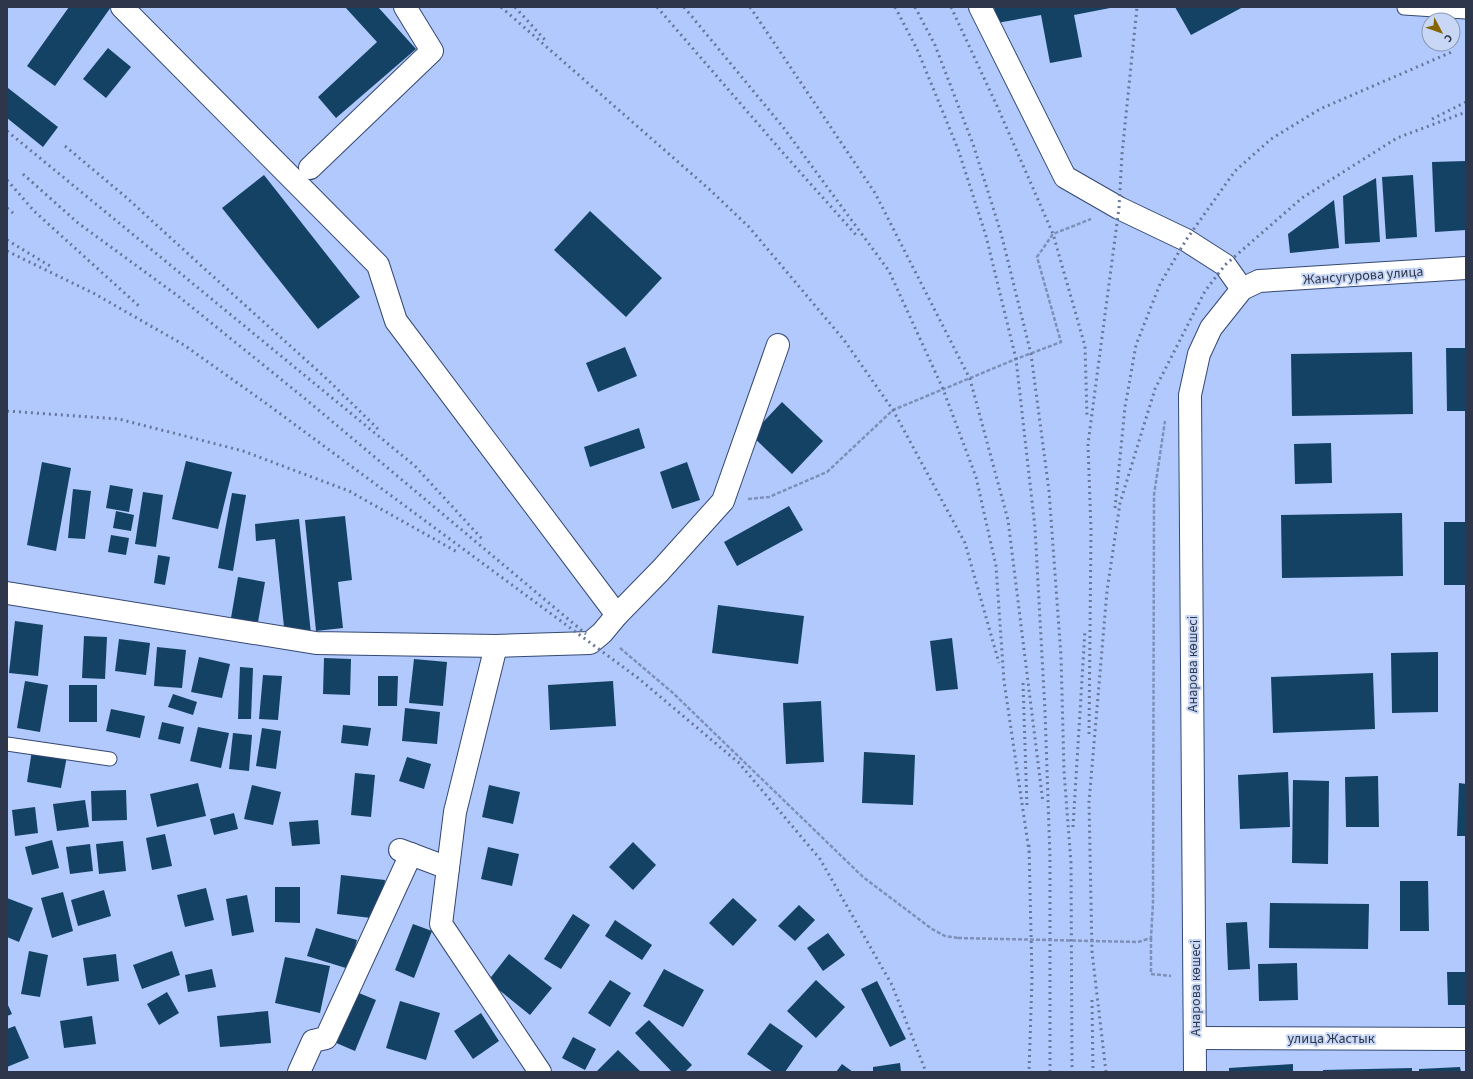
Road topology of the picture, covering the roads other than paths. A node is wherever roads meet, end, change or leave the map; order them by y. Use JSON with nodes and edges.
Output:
{"nodes":[{"id":1,"x":122,"y":7,"type":"edge"},
{"id":2,"x":404,"y":7,"type":"edge"},
{"id":3,"x":980,"y":7,"type":"edge"},
{"id":4,"x":1404,"y":7,"type":"edge"},
{"id":5,"x":1466,"y":12,"type":"edge"},
{"id":6,"x":310,"y":168,"type":"dead end"},
{"id":7,"x":1466,"y":268,"type":"edge"},
{"id":8,"x":1250,"y":285,"type":"junction"},
{"id":9,"x":778,"y":345,"type":"dead end"},
{"id":10,"x":7,"y":593,"type":"edge"},
{"id":11,"x":617,"y":615,"type":"junction"},
{"id":12,"x":496,"y":646,"type":"junction"},
{"id":13,"x":7,"y":744,"type":"edge"},
{"id":14,"x":110,"y":759,"type":"dead end"},
{"id":15,"x":448,"y":868,"type":"junction"},
{"id":16,"x":1195,"y":1038,"type":"junction"},
{"id":17,"x":1466,"y":1039,"type":"edge"},
{"id":18,"x":299,"y":1072,"type":"edge"},
{"id":19,"x":540,"y":1072,"type":"edge"},
{"id":20,"x":1195,"y":1072,"type":"edge"}],
"edges":[{"from":1,"to":11,"type":"street"},
{"from":2,"to":6,"type":"street"},
{"from":3,"to":8,"type":"street"},
{"from":4,"to":5,"type":"lane"},
{"from":7,"to":8,"type":"street","name":"Жансугурова улица"},
{"from":8,"to":16,"type":"street","name":"Анарова көшесі"},
{"from":9,"to":11,"type":"street"},
{"from":10,"to":12,"type":"street"},
{"from":11,"to":12,"type":"street"},
{"from":12,"to":15,"type":"street"},
{"from":13,"to":14,"type":"lane"},
{"from":15,"to":18,"type":"street"},
{"from":15,"to":19,"type":"street"},
{"from":16,"to":17,"type":"street","name":"улица Жастык"},
{"from":16,"to":20,"type":"street","name":"Анарова көшесі"}]}
